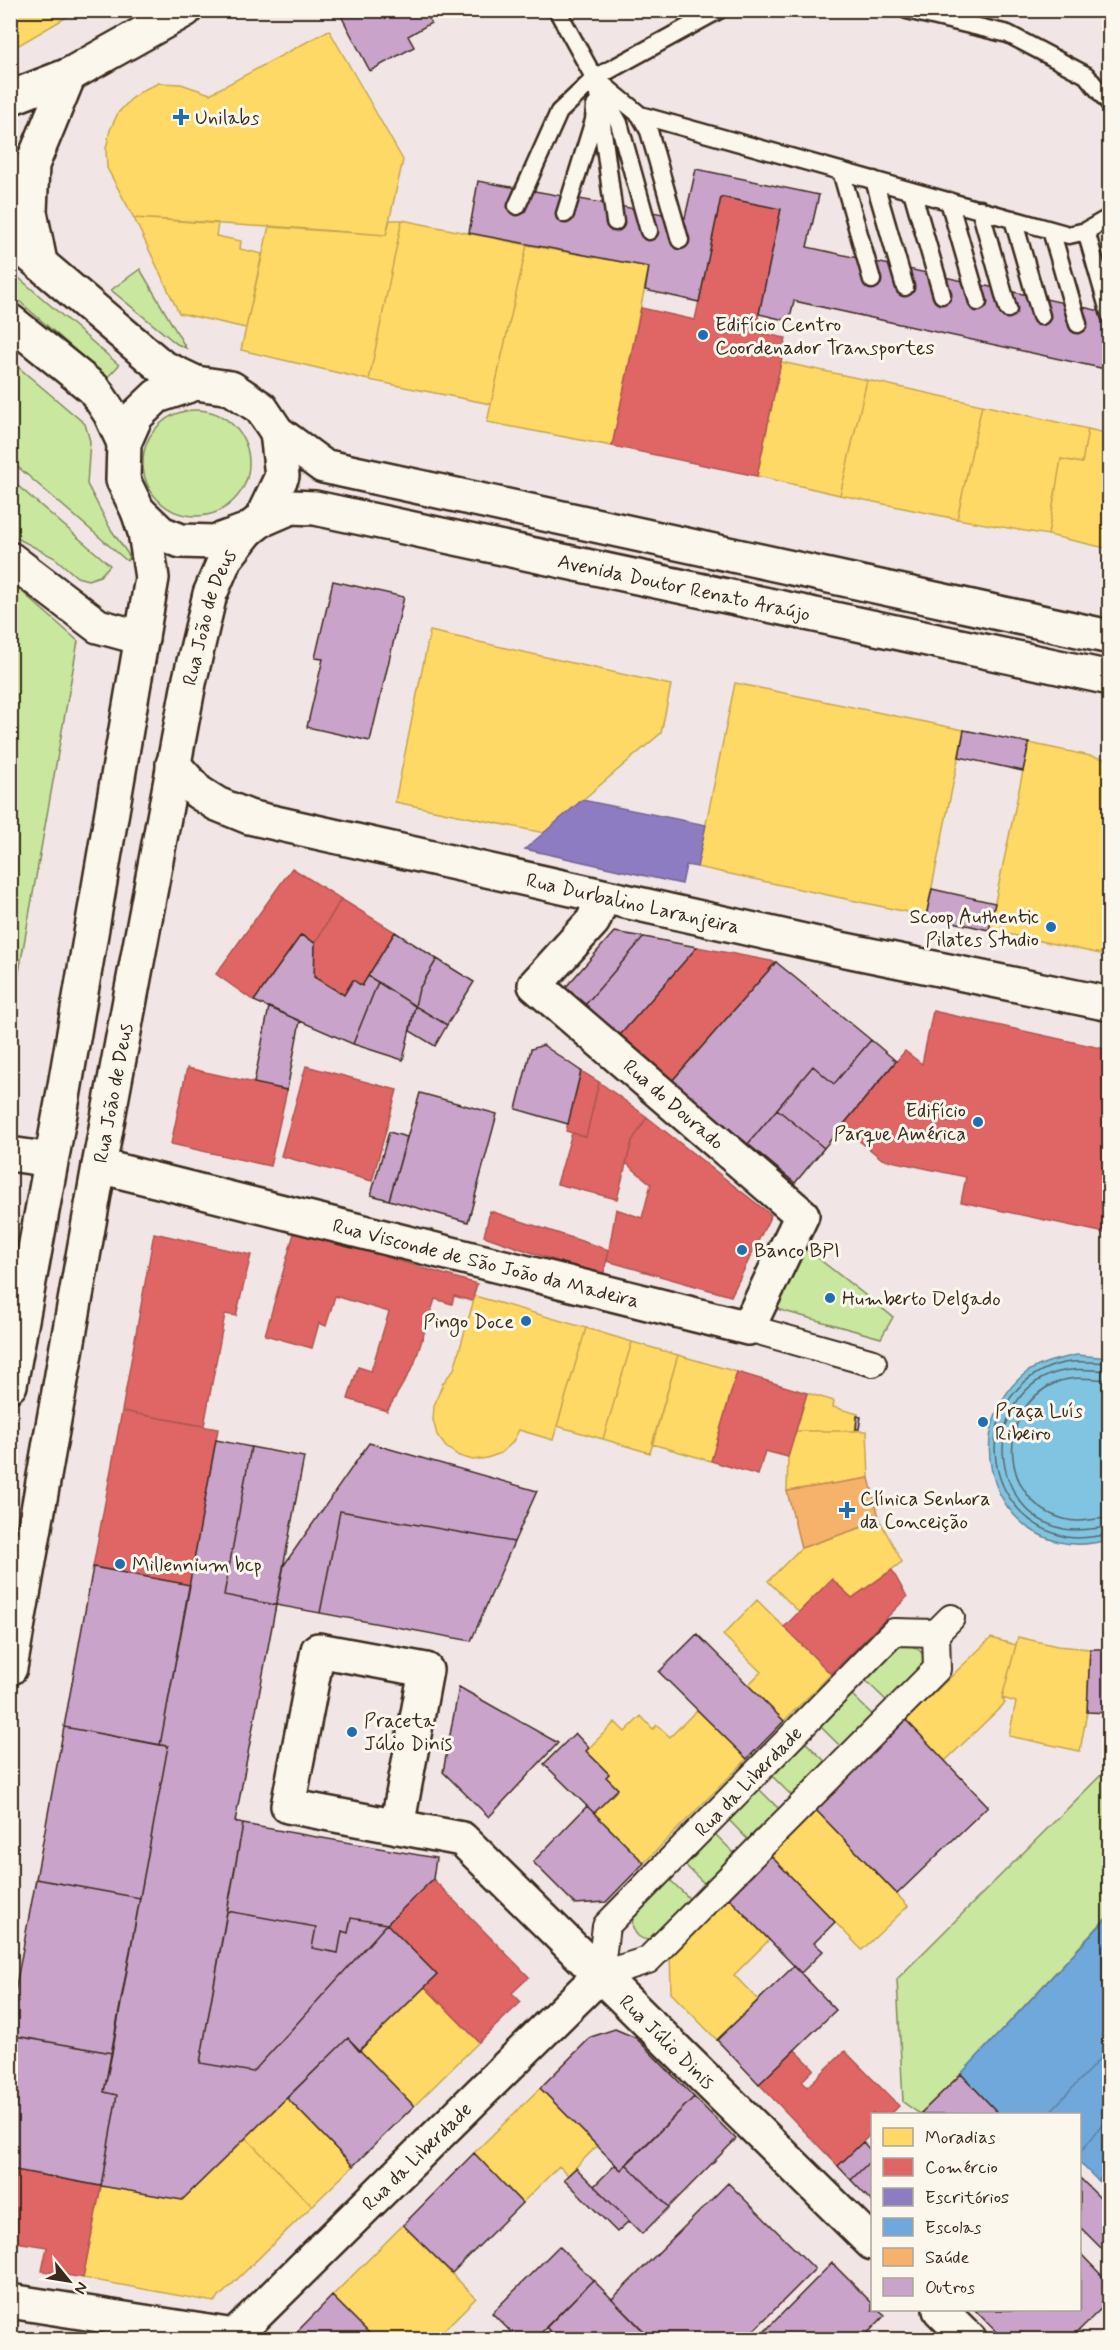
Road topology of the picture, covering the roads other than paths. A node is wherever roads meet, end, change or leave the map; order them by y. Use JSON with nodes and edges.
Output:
{"nodes":[{"id":1,"x":185,"y":10,"type":"edge"},
{"id":2,"x":557,"y":10,"type":"edge"},
{"id":3,"x":719,"y":10,"type":"edge"},
{"id":4,"x":907,"y":10,"type":"edge"},
{"id":5,"x":69,"y":75,"type":"junction"},
{"id":6,"x":596,"y":78,"type":"junction"},
{"id":7,"x":10,"y":98,"type":"edge"},
{"id":8,"x":1110,"y":104,"type":"edge"},
{"id":9,"x":640,"y":114,"type":"junction"},
{"id":10,"x":841,"y":171,"type":"junction"},
{"id":11,"x":874,"y":180,"type":"junction"},
{"id":12,"x":912,"y":191,"type":"junction"},
{"id":13,"x":949,"y":201,"type":"junction"},
{"id":14,"x":517,"y":206,"type":"dead end"},
{"id":15,"x":980,"y":209,"type":"junction"},
{"id":16,"x":565,"y":214,"type":"dead end"},
{"id":17,"x":1110,"y":217,"type":"edge"},
{"id":18,"x":1013,"y":219,"type":"junction"},
{"id":19,"x":615,"y":222,"type":"dead end"},
{"id":20,"x":1051,"y":230,"type":"junction"},
{"id":21,"x":649,"y":231,"type":"dead end"},
{"id":22,"x":1086,"y":231,"type":"junction"},
{"id":23,"x":10,"y":238,"type":"edge"},
{"id":24,"x":680,"y":240,"type":"dead end"},
{"id":25,"x":40,"y":262,"type":"junction"},
{"id":26,"x":872,"y":280,"type":"dead end"},
{"id":27,"x":905,"y":287,"type":"dead end"},
{"id":28,"x":942,"y":295,"type":"dead end"},
{"id":29,"x":978,"y":302,"type":"dead end"},
{"id":30,"x":1008,"y":309,"type":"dead end"},
{"id":31,"x":1110,"y":315,"type":"edge"},
{"id":32,"x":1041,"y":316,"type":"dead end"},
{"id":33,"x":10,"y":321,"type":"edge"},
{"id":34,"x":1078,"y":324,"type":"dead end"},
{"id":35,"x":196,"y":383,"type":"junction"},
{"id":36,"x":277,"y":432,"type":"junction"},
{"id":37,"x":124,"y":443,"type":"junction"},
{"id":38,"x":138,"y":512,"type":"junction"},
{"id":39,"x":255,"y":525,"type":"junction"},
{"id":40,"x":10,"y":559,"type":"edge"},
{"id":41,"x":1110,"y":637,"type":"edge"},
{"id":42,"x":142,"y":638,"type":"junction"},
{"id":43,"x":1110,"y":678,"type":"edge"},
{"id":44,"x":173,"y":764,"type":"junction"},
{"id":45,"x":603,"y":897,"type":"junction"},
{"id":46,"x":1110,"y":1004,"type":"edge"},
{"id":47,"x":10,"y":1154,"type":"edge"},
{"id":48,"x":51,"y":1160,"type":"junction"},
{"id":49,"x":99,"y":1166,"type":"junction"},
{"id":50,"x":748,"y":1328,"type":"junction"},
{"id":51,"x":873,"y":1363,"type":"dead end"},
{"id":52,"x":10,"y":1385,"type":"edge"},
{"id":53,"x":10,"y":1668,"type":"edge"},
{"id":54,"x":397,"y":1827,"type":"junction"},
{"id":55,"x":600,"y":1975,"type":"junction"},
{"id":56,"x":871,"y":2241,"type":"edge"},
{"id":57,"x":10,"y":2301,"type":"edge"},
{"id":58,"x":941,"y":2311,"type":"edge"},
{"id":59,"x":970,"y":2340,"type":"edge"}],
"edges":[{"from":1,"to":5,"type":"street"},
{"from":2,"to":6,"type":"lane"},
{"from":3,"to":6,"type":"lane"},
{"from":4,"to":8,"type":"lane"},
{"from":5,"to":7,"type":"street"},
{"from":5,"to":25,"type":"street"},
{"from":6,"to":9,"type":"lane"},
{"from":6,"to":14,"type":"lane"},
{"from":6,"to":16,"type":"lane"},
{"from":6,"to":19,"type":"lane"},
{"from":6,"to":21,"type":"lane"},
{"from":9,"to":10,"type":"lane"},
{"from":9,"to":24,"type":"lane"},
{"from":10,"to":11,"type":"lane"},
{"from":10,"to":26,"type":"lane"},
{"from":11,"to":12,"type":"lane"},
{"from":11,"to":27,"type":"lane"},
{"from":12,"to":13,"type":"lane"},
{"from":12,"to":28,"type":"lane"},
{"from":13,"to":15,"type":"lane"},
{"from":13,"to":29,"type":"lane"},
{"from":15,"to":18,"type":"lane"},
{"from":15,"to":30,"type":"lane"},
{"from":17,"to":22,"type":"lane"},
{"from":18,"to":20,"type":"lane"},
{"from":18,"to":32,"type":"lane"},
{"from":20,"to":22,"type":"lane"},
{"from":20,"to":34,"type":"lane"},
{"from":22,"to":31,"type":"lane"},
{"from":23,"to":25,"type":"street","name":"Avenida Doutor Renato Araújo"},
{"from":25,"to":35,"type":"street","name":"Avenida Doutor Renato Araújo"},
{"from":33,"to":37,"type":"street","name":"Avenida Doutor Renato Araújo"},
{"from":35,"to":36,"type":"street","name":"Avenida Doutor Renato Araújo"},
{"from":35,"to":37,"type":"street","name":"Avenida Doutor Renato Araújo"},
{"from":36,"to":39,"type":"street","name":"Avenida Doutor Renato Araújo"},
{"from":36,"to":41,"type":"street","name":"Avenida Doutor Renato Araújo"},
{"from":37,"to":38,"type":"street","name":"Avenida Doutor Renato Araújo"},
{"from":38,"to":39,"type":"street","name":"Avenida Doutor Renato Araújo"},
{"from":38,"to":42,"type":"street"},
{"from":39,"to":43,"type":"street","name":"Avenida Doutor Renato Araújo"},
{"from":39,"to":44,"type":"street","name":"Rua João de Deus"},
{"from":40,"to":42,"type":"street"},
{"from":42,"to":48,"type":"street"},
{"from":44,"to":45,"type":"street","name":"Rua Durbalino Laranjeira"},
{"from":44,"to":49,"type":"street","name":"Rua João de Deus"},
{"from":45,"to":46,"type":"street","name":"Rua Durbalino Laranjeira"},
{"from":45,"to":50,"type":"street","name":"Rua do Dourado"},
{"from":47,"to":48,"type":"street"},
{"from":48,"to":52,"type":"street"},
{"from":49,"to":50,"type":"street","name":"Rua Visconde de São João da Madeira"},
{"from":49,"to":53,"type":"street","name":"Rua João de Deus"},
{"from":50,"to":51,"type":"street","name":"Rua Visconde de São João da Madeira"},
{"from":54,"to":54,"type":"street"},
{"from":54,"to":55,"type":"street","name":"Rua Júlio Dinis"},
{"from":55,"to":55,"type":"street","name":"Rua da Liberdade"},
{"from":55,"to":56,"type":"street","name":"Rua Júlio Dinis"},
{"from":55,"to":57,"type":"street","name":"Rua da Liberdade"},
{"from":58,"to":59,"type":"street"}]}
